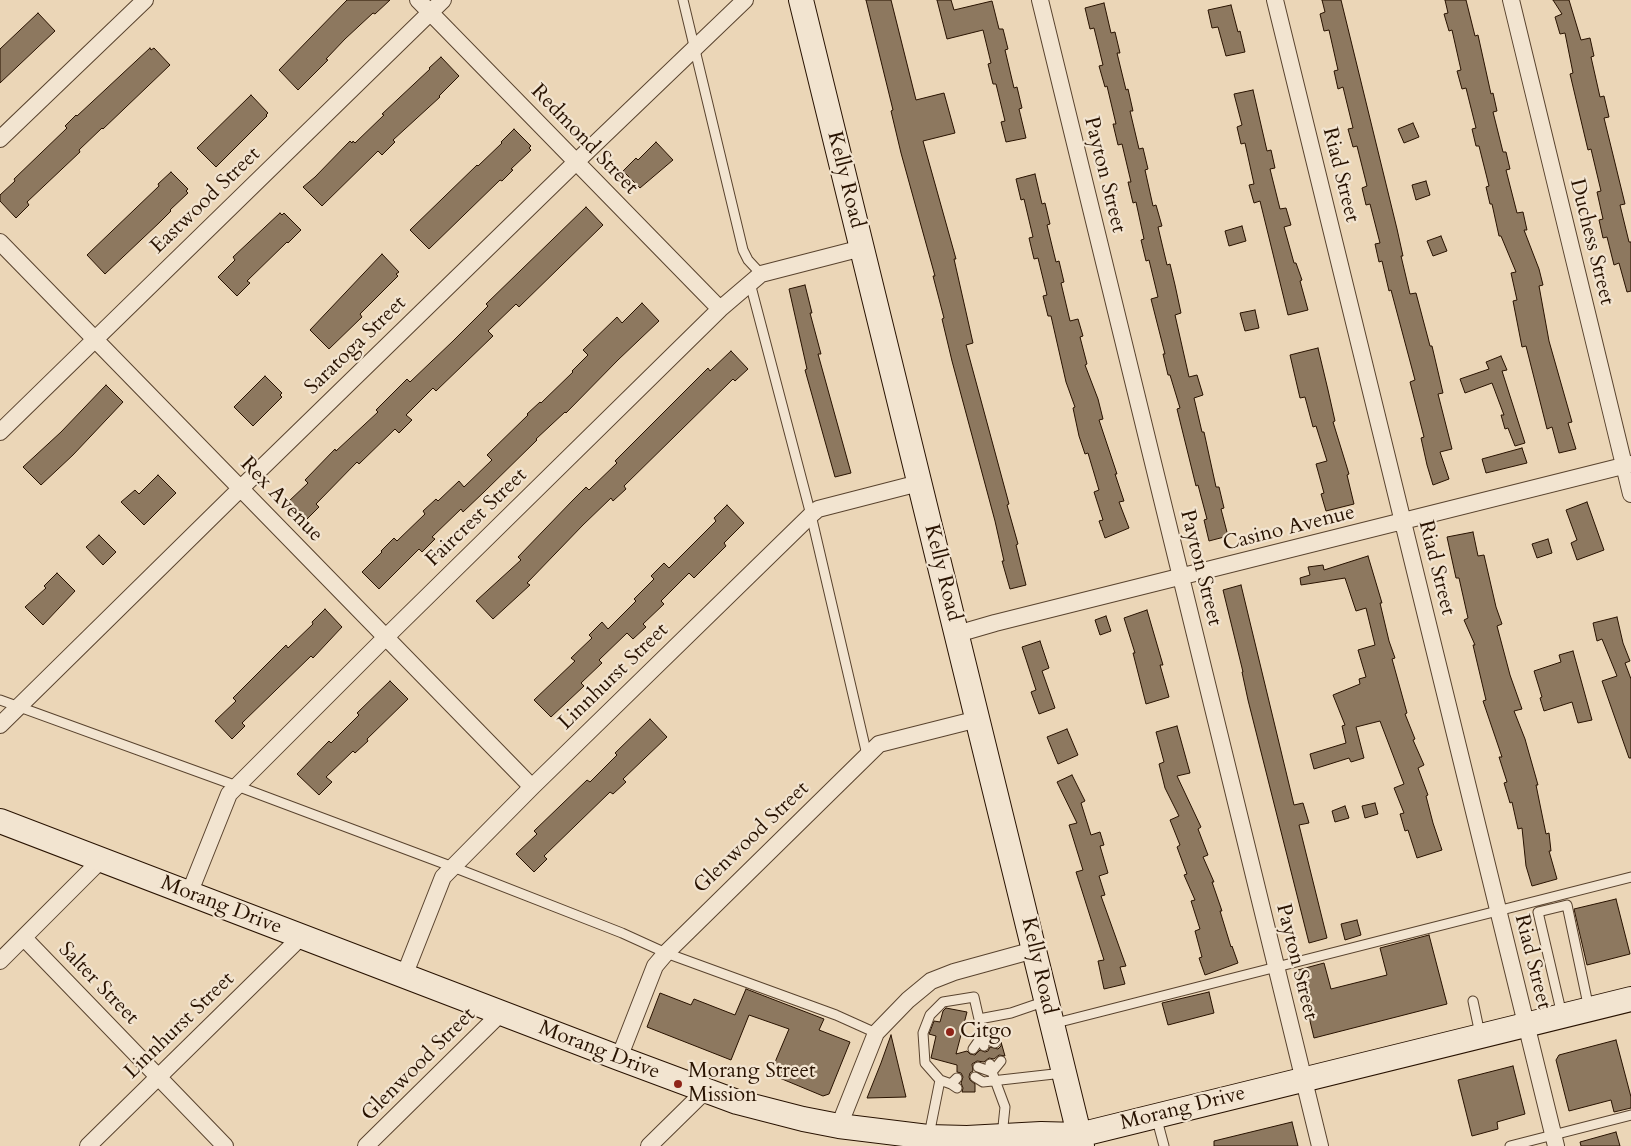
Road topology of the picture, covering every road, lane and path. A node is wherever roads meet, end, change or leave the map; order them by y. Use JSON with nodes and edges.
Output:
{"nodes":[{"id":1,"x":145,"y":0,"type":"edge"},
{"id":2,"x":418,"y":0,"type":"edge"},
{"id":3,"x":443,"y":0,"type":"edge"},
{"id":4,"x":683,"y":0,"type":"edge"},
{"id":5,"x":745,"y":0,"type":"edge"},
{"id":6,"x":802,"y":0,"type":"edge"},
{"id":7,"x":1040,"y":0,"type":"edge"},
{"id":8,"x":1275,"y":0,"type":"edge"},
{"id":9,"x":1511,"y":0,"type":"edge"},
{"id":10,"x":430,"y":12,"type":"junction"},
{"id":11,"x":695,"y":48,"type":"junction"},
{"id":12,"x":0,"y":139,"type":"edge"},
{"id":13,"x":576,"y":162,"type":"junction"},
{"id":14,"x":0,"y":242,"type":"edge"},
{"id":15,"x":862,"y":248,"type":"junction"},
{"id":16,"x":756,"y":279,"type":"junction"},
{"id":17,"x":720,"y":309,"type":"junction"},
{"id":18,"x":95,"y":340,"type":"junction"},
{"id":19,"x":0,"y":432,"type":"edge"},
{"id":20,"x":1628,"y":465,"type":"edge"},
{"id":21,"x":920,"y":484,"type":"junction"},
{"id":22,"x":240,"y":489,"type":"junction"},
{"id":23,"x":1631,"y":494,"type":"edge"},
{"id":24,"x":811,"y":515,"type":"junction"},
{"id":25,"x":1402,"y":522,"type":"junction"},
{"id":26,"x":1180,"y":578,"type":"junction"},
{"id":27,"x":957,"y":634,"type":"junction"},
{"id":28,"x":386,"y":637,"type":"junction"},
{"id":29,"x":0,"y":700,"type":"edge"},
{"id":30,"x":18,"y":707,"type":"junction"},
{"id":31,"x":978,"y":719,"type":"junction"},
{"id":32,"x":0,"y":726,"type":"edge"},
{"id":33,"x":868,"y":756,"type":"junction"},
{"id":34,"x":237,"y":786,"type":"junction"},
{"id":35,"x":532,"y":787,"type":"junction"},
{"id":36,"x":0,"y":821,"type":"edge"},
{"id":37,"x":102,"y":860,"type":"junction"},
{"id":38,"x":453,"y":867,"type":"junction"},
{"id":39,"x":1631,"y":877,"type":"edge"},
{"id":40,"x":189,"y":894,"type":"junction"},
{"id":41,"x":1497,"y":910,"type":"junction"},
{"id":42,"x":301,"y":937,"type":"junction"},
{"id":43,"x":24,"y":938,"type":"junction"},
{"id":44,"x":1034,"y":950,"type":"junction"},
{"id":45,"x":666,"y":952,"type":"junction"},
{"id":46,"x":0,"y":961,"type":"edge"},
{"id":47,"x":1276,"y":967,"type":"junction"},
{"id":48,"x":404,"y":976,"type":"junction"},
{"id":49,"x":1631,"y":999,"type":"edge"},
{"id":50,"x":1046,"y":1001,"type":"junction"},
{"id":51,"x":1473,"y":1001,"type":"dead end"},
{"id":52,"x":1589,"y":1009,"type":"junction"},
{"id":53,"x":501,"y":1014,"type":"junction"},
{"id":54,"x":1562,"y":1016,"type":"junction"},
{"id":55,"x":979,"y":1019,"type":"junction"},
{"id":56,"x":1051,"y":1024,"type":"junction"},
{"id":57,"x":1526,"y":1026,"type":"junction"},
{"id":58,"x":876,"y":1033,"type":"junction"},
{"id":59,"x":1481,"y":1037,"type":"junction"},
{"id":60,"x":983,"y":1041,"type":"junction"},
{"id":61,"x":995,"y":1043,"type":"dead end"},
{"id":62,"x":973,"y":1049,"type":"dead end"},
{"id":63,"x":619,"y":1058,"type":"junction"},
{"id":64,"x":1000,"y":1061,"type":"dead end"},
{"id":65,"x":978,"y":1067,"type":"dead end"},
{"id":66,"x":991,"y":1068,"type":"junction"},
{"id":67,"x":1064,"y":1073,"type":"junction"},
{"id":68,"x":158,"y":1077,"type":"junction"},
{"id":69,"x":940,"y":1080,"type":"junction"},
{"id":70,"x":1303,"y":1080,"type":"junction"},
{"id":71,"x":995,"y":1081,"type":"junction"},
{"id":72,"x":978,"y":1082,"type":"dead end"},
{"id":73,"x":955,"y":1083,"type":"dead end"},
{"id":74,"x":705,"y":1091,"type":"junction"},
{"id":75,"x":1631,"y":1115,"type":"edge"},
{"id":76,"x":1156,"y":1116,"type":"junction"},
{"id":77,"x":840,"y":1126,"type":"junction"},
{"id":78,"x":928,"y":1137,"type":"junction"},
{"id":79,"x":892,"y":1139,"type":"edge"},
{"id":80,"x":1080,"y":1140,"type":"edge"},
{"id":81,"x":1555,"y":1140,"type":"edge"},
{"id":82,"x":1002,"y":1141,"type":"edge"},
{"id":83,"x":88,"y":1146,"type":"edge"},
{"id":84,"x":225,"y":1146,"type":"edge"},
{"id":85,"x":366,"y":1146,"type":"edge"},
{"id":86,"x":649,"y":1146,"type":"edge"},
{"id":87,"x":1164,"y":1146,"type":"edge"},
{"id":88,"x":1320,"y":1146,"type":"edge"},
{"id":89,"x":1510,"y":1146,"type":"edge"}],
"edges":[{"from":1,"to":12,"type":"street"},
{"from":2,"to":10,"type":"street","name":"Redmond Street"},
{"from":3,"to":10,"type":"street","name":"Eastwood Street"},
{"from":4,"to":11,"type":"lane"},
{"from":5,"to":11,"type":"street","name":"Saratoga Street"},
{"from":6,"to":15,"type":"street","name":"Kelly Road"},
{"from":7,"to":26,"type":"street","name":"Payton Street"},
{"from":8,"to":25,"type":"street","name":"Riad Street"},
{"from":9,"to":20,"type":"street","name":"Duchess Street"},
{"from":10,"to":13,"type":"street","name":"Redmond Street"},
{"from":10,"to":18,"type":"street","name":"Eastwood Street"},
{"from":11,"to":13,"type":"street","name":"Saratoga Street"},
{"from":11,"to":16,"type":"lane"},
{"from":13,"to":17,"type":"street","name":"Redmond Street"},
{"from":13,"to":22,"type":"street","name":"Saratoga Street"},
{"from":14,"to":18,"type":"street","name":"Rex Avenue"},
{"from":15,"to":16,"type":"street","name":"Faircrest Street"},
{"from":15,"to":21,"type":"street","name":"Kelly Road"},
{"from":16,"to":17,"type":"street","name":"Faircrest Street"},
{"from":16,"to":24,"type":"lane"},
{"from":17,"to":28,"type":"street","name":"Faircrest Street"},
{"from":18,"to":19,"type":"street","name":"Eastwood Street"},
{"from":18,"to":22,"type":"street","name":"Rex Avenue"},
{"from":20,"to":23,"type":"street","name":"Duchess Street"},
{"from":20,"to":25,"type":"street","name":"Casino Avenue"},
{"from":21,"to":24,"type":"street","name":"Linnhurst Street"},
{"from":21,"to":27,"type":"street","name":"Kelly Road"},
{"from":22,"to":28,"type":"street","name":"Rex Avenue"},
{"from":22,"to":30,"type":"street","name":"Saratoga Street"},
{"from":24,"to":33,"type":"lane"},
{"from":24,"to":35,"type":"street","name":"Linnhurst Street"},
{"from":25,"to":26,"type":"street","name":"Casino Avenue"},
{"from":25,"to":41,"type":"street","name":"Riad Street"},
{"from":26,"to":27,"type":"street","name":"Casino Avenue"},
{"from":26,"to":47,"type":"street","name":"Payton Street"},
{"from":27,"to":31,"type":"street","name":"Kelly Road"},
{"from":28,"to":34,"type":"street","name":"Faircrest Street"},
{"from":28,"to":35,"type":"street","name":"Rex Avenue"},
{"from":29,"to":30,"type":"lane"},
{"from":30,"to":32,"type":"street","name":"Saratoga Street"},
{"from":30,"to":34,"type":"lane"},
{"from":31,"to":33,"type":"street","name":"Glenwood Street"},
{"from":31,"to":44,"type":"street","name":"Kelly Road"},
{"from":33,"to":45,"type":"street","name":"Glenwood Street"},
{"from":34,"to":38,"type":"lane"},
{"from":34,"to":40,"type":"street","name":"Faircrest Street"},
{"from":35,"to":38,"type":"street","name":"Linnhurst Street"},
{"from":36,"to":37,"type":"street","name":"Morang Drive"},
{"from":37,"to":40,"type":"street","name":"Morang Drive"},
{"from":37,"to":43,"type":"street"},
{"from":38,"to":45,"type":"lane"},
{"from":38,"to":48,"type":"street","name":"Linnhurst Street"},
{"from":39,"to":41,"type":"lane"},
{"from":40,"to":42,"type":"street","name":"Morang Drive"},
{"from":41,"to":47,"type":"lane"},
{"from":41,"to":57,"type":"street","name":"Riad Street"},
{"from":42,"to":48,"type":"street","name":"Morang Drive"},
{"from":42,"to":68,"type":"street","name":"Linnhurst Street"},
{"from":43,"to":46,"type":"street"},
{"from":43,"to":68,"type":"street","name":"Salter Street"},
{"from":44,"to":50,"type":"street","name":"Kelly Road"},
{"from":44,"to":58,"type":"street"},
{"from":45,"to":58,"type":"lane"},
{"from":45,"to":63,"type":"street","name":"Glenwood Street"},
{"from":47,"to":56,"type":"lane"},
{"from":47,"to":70,"type":"street","name":"Payton Street"},
{"from":48,"to":53,"type":"street","name":"Morang Drive"},
{"from":49,"to":52,"type":"street","name":"Morang Drive"},
{"from":50,"to":55,"type":"lane"},
{"from":50,"to":56,"type":"street","name":"Kelly Road"},
{"from":51,"to":59,"type":"lane"},
{"from":52,"to":54,"type":"street","name":"Morang Drive"},
{"from":52,"to":54,"type":"lane"},
{"from":53,"to":63,"type":"street","name":"Morang Drive"},
{"from":53,"to":85,"type":"street","name":"Glenwood Street"},
{"from":54,"to":57,"type":"street","name":"Morang Drive"},
{"from":55,"to":60,"type":"lane"},
{"from":55,"to":69,"type":"lane"},
{"from":56,"to":67,"type":"street","name":"Kelly Road"},
{"from":57,"to":59,"type":"street","name":"Morang Drive"},
{"from":57,"to":81,"type":"street","name":"Riad Street"},
{"from":58,"to":77,"type":"street"},
{"from":59,"to":70,"type":"street","name":"Morang Drive"},
{"from":60,"to":61,"type":"lane"},
{"from":60,"to":62,"type":"lane"},
{"from":63,"to":74,"type":"street","name":"Morang Drive"},
{"from":64,"to":66,"type":"lane"},
{"from":65,"to":66,"type":"lane"},
{"from":66,"to":71,"type":"lane"},
{"from":67,"to":71,"type":"lane"},
{"from":67,"to":80,"type":"street","name":"Kelly Road"},
{"from":68,"to":83,"type":"street","name":"Linnhurst Street"},
{"from":68,"to":84,"type":"street","name":"Salter Street"},
{"from":69,"to":73,"type":"lane"},
{"from":69,"to":78,"type":"lane"},
{"from":70,"to":76,"type":"street","name":"Morang Drive"},
{"from":70,"to":88,"type":"street","name":"Payton Street"},
{"from":71,"to":72,"type":"lane"},
{"from":71,"to":82,"type":"lane"},
{"from":74,"to":77,"type":"street","name":"Morang Drive"},
{"from":74,"to":86,"type":"street"},
{"from":75,"to":81,"type":"lane"},
{"from":76,"to":80,"type":"street","name":"Morang Drive"},
{"from":76,"to":87,"type":"lane"},
{"from":77,"to":79,"type":"street","name":"Morang Drive"},
{"from":78,"to":79,"type":"street","name":"Morang Drive"},
{"from":78,"to":82,"type":"street","name":"Morang Drive"},
{"from":80,"to":82,"type":"street","name":"Morang Drive"},
{"from":81,"to":89,"type":"lane"}]}
